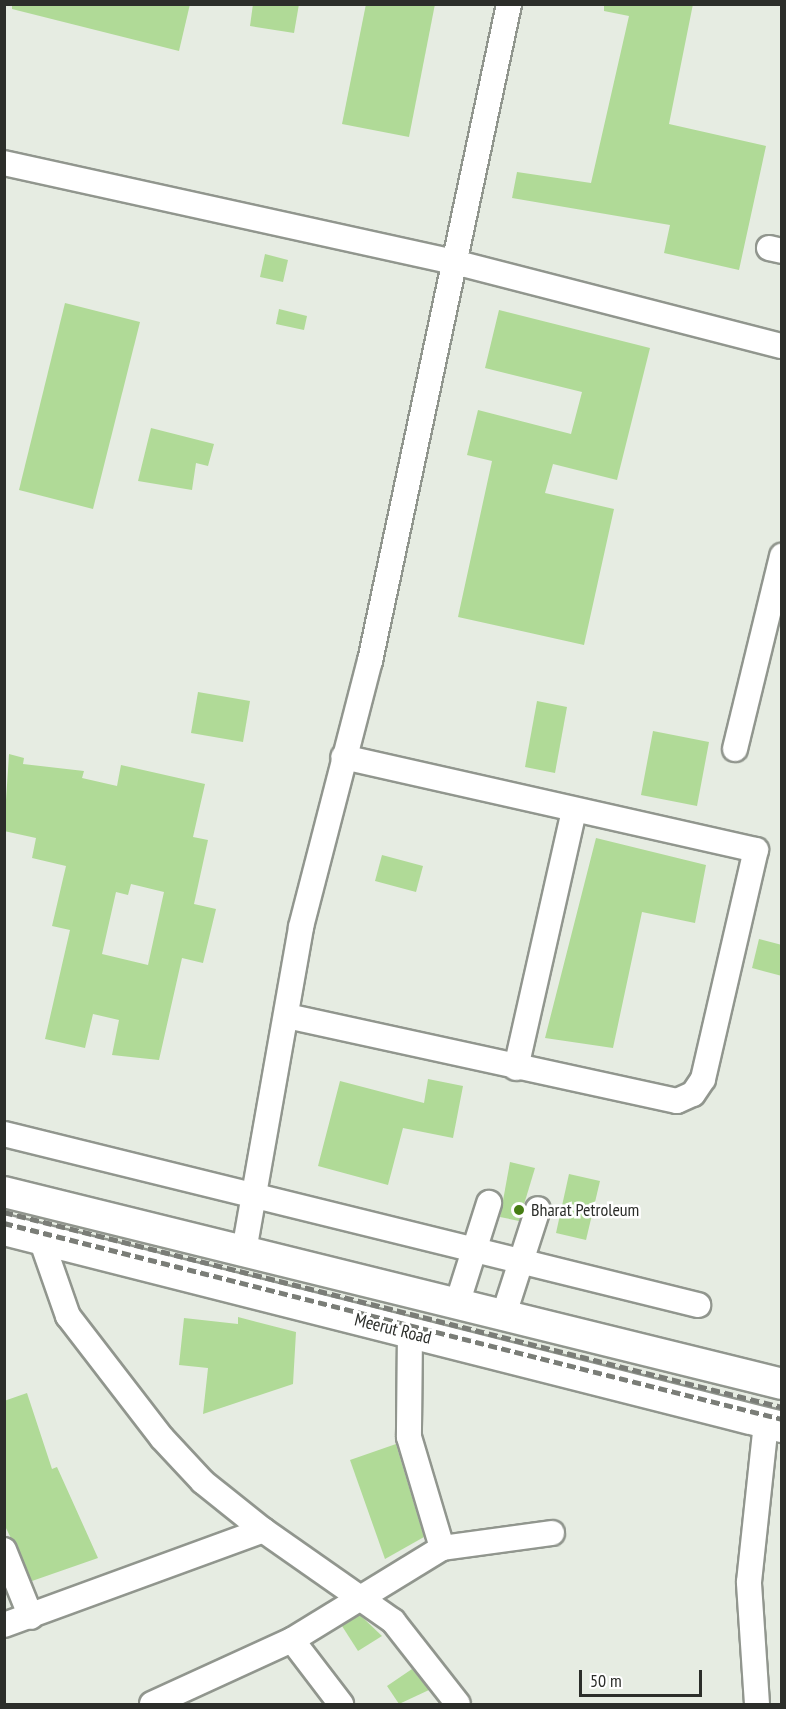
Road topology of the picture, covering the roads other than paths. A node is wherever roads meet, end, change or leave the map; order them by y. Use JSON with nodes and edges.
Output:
{"nodes":[{"id":1,"x":509,"y":4,"type":"edge"},
{"id":2,"x":4,"y":163,"type":"edge"},
{"id":3,"x":458,"y":263,"type":"junction"},
{"id":4,"x":782,"y":346,"type":"edge"},
{"id":5,"x":782,"y":556,"type":"edge"},
{"id":6,"x":735,"y":749,"type":"dead end"},
{"id":7,"x":343,"y":757,"type":"junction"},
{"id":8,"x":574,"y":810,"type":"junction"},
{"id":9,"x":286,"y":1016,"type":"junction"},
{"id":10,"x":516,"y":1068,"type":"junction"},
{"id":11,"x":4,"y":1134,"type":"edge"},
{"id":12,"x":4,"y":1192,"type":"edge"},
{"id":13,"x":252,"y":1192,"type":"junction"},
{"id":14,"x":489,"y":1203,"type":"dead end"},
{"id":15,"x":538,"y":1209,"type":"dead end"},
{"id":16,"x":4,"y":1230,"type":"edge"},
{"id":17,"x":41,"y":1239,"type":"junction"},
{"id":18,"x":244,"y":1251,"type":"junction"},
{"id":19,"x":476,"y":1252,"type":"junction"},
{"id":20,"x":523,"y":1266,"type":"junction"},
{"id":21,"x":238,"y":1289,"type":"junction"},
{"id":22,"x":458,"y":1300,"type":"junction"},
{"id":23,"x":698,"y":1305,"type":"dead end"},
{"id":24,"x":505,"y":1311,"type":"junction"},
{"id":25,"x":410,"y":1333,"type":"junction"},
{"id":26,"x":782,"y":1384,"type":"edge"},
{"id":27,"x":774,"y":1425,"type":"edge"},
{"id":28,"x":263,"y":1530,"type":"junction"},
{"id":29,"x":552,"y":1533,"type":"dead end"},
{"id":30,"x":442,"y":1548,"type":"junction"},
{"id":31,"x":4,"y":1550,"type":"edge"},
{"id":32,"x":362,"y":1595,"type":"junction"},
{"id":33,"x":31,"y":1617,"type":"junction"},
{"id":34,"x":4,"y":1625,"type":"edge"},
{"id":35,"x":292,"y":1640,"type":"junction"},
{"id":36,"x":152,"y":1704,"type":"edge"},
{"id":37,"x":341,"y":1704,"type":"edge"},
{"id":38,"x":458,"y":1704,"type":"edge"},
{"id":39,"x":758,"y":1704,"type":"edge"}],
"edges":[{"from":1,"to":3,"type":"street"},
{"from":2,"to":3,"type":"street"},
{"from":3,"to":4,"type":"street"},
{"from":3,"to":7,"type":"street"},
{"from":5,"to":6,"type":"street"},
{"from":7,"to":8,"type":"street"},
{"from":7,"to":9,"type":"street"},
{"from":8,"to":10,"type":"street"},
{"from":8,"to":10,"type":"street"},
{"from":9,"to":10,"type":"street"},
{"from":9,"to":13,"type":"street"},
{"from":11,"to":13,"type":"street"},
{"from":12,"to":18,"type":"main road"},
{"from":13,"to":18,"type":"street"},
{"from":13,"to":19,"type":"street"},
{"from":14,"to":19,"type":"street"},
{"from":15,"to":20,"type":"street"},
{"from":16,"to":17,"type":"main road","name":"Meerut Road"},
{"from":17,"to":21,"type":"main road","name":"Meerut Road"},
{"from":17,"to":28,"type":"street"},
{"from":18,"to":21,"type":"main road"},
{"from":18,"to":22,"type":"main road"},
{"from":19,"to":20,"type":"street"},
{"from":19,"to":22,"type":"street"},
{"from":20,"to":23,"type":"street"},
{"from":20,"to":24,"type":"street"},
{"from":21,"to":25,"type":"main road","name":"Meerut Road"},
{"from":22,"to":24,"type":"main road"},
{"from":24,"to":26,"type":"main road"},
{"from":25,"to":27,"type":"main road","name":"Meerut Road"},
{"from":25,"to":30,"type":"street"},
{"from":27,"to":39,"type":"street"},
{"from":28,"to":32,"type":"street"},
{"from":28,"to":33,"type":"street"},
{"from":29,"to":30,"type":"street"},
{"from":30,"to":32,"type":"street"},
{"from":31,"to":33,"type":"street"},
{"from":32,"to":35,"type":"street"},
{"from":32,"to":38,"type":"street"},
{"from":33,"to":34,"type":"street"},
{"from":35,"to":36,"type":"street"},
{"from":35,"to":37,"type":"street"}]}
